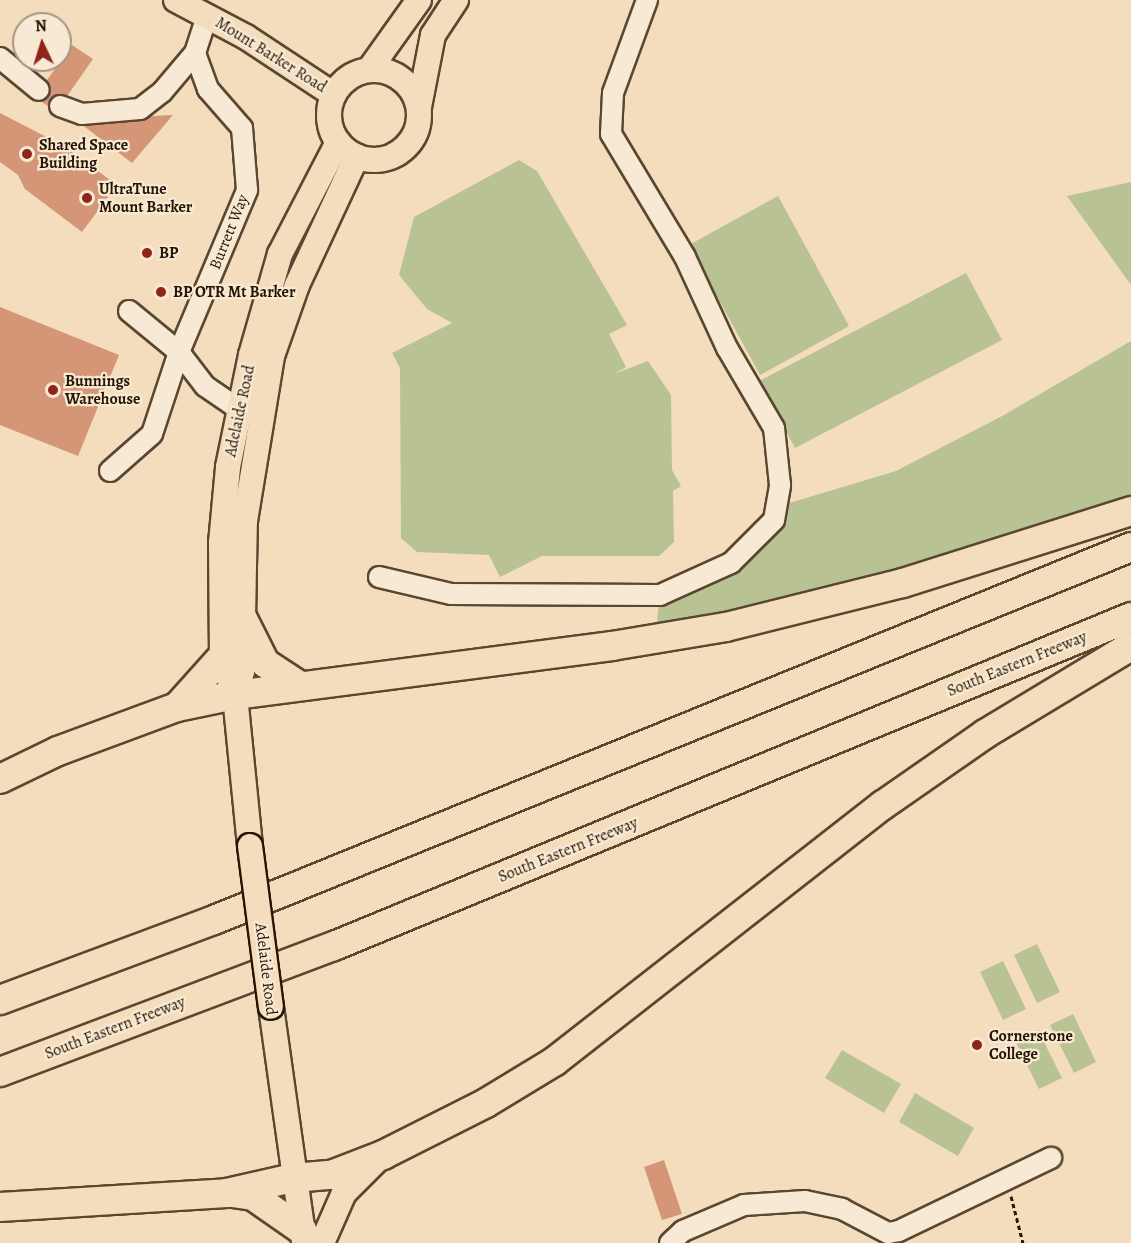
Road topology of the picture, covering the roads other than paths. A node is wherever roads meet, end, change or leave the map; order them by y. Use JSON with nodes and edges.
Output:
{"nodes":[{"id":1,"x":176,"y":0,"type":"edge"},
{"id":2,"x":419,"y":0,"type":"edge"},
{"id":3,"x":456,"y":0,"type":"edge"},
{"id":4,"x":646,"y":0,"type":"edge"},
{"id":5,"x":207,"y":16,"type":"junction"},
{"id":6,"x":195,"y":53,"type":"junction"},
{"id":7,"x":0,"y":58,"type":"edge"},
{"id":8,"x":369,"y":70,"type":"junction"},
{"id":9,"x":39,"y":90,"type":"dead end"},
{"id":10,"x":334,"y":95,"type":"junction"},
{"id":11,"x":60,"y":106,"type":"dead end"},
{"id":12,"x":419,"y":107,"type":"junction"},
{"id":13,"x":338,"y":142,"type":"junction"},
{"id":14,"x":357,"y":156,"type":"junction"},
{"id":15,"x":129,"y":311,"type":"dead end"},
{"id":16,"x":179,"y":352,"type":"junction"},
{"id":17,"x":240,"y":410,"type":"junction"},
{"id":18,"x":110,"y":471,"type":"dead end"},
{"id":19,"x":1131,"y":511,"type":"edge"},
{"id":20,"x":1131,"y":547,"type":"edge"},
{"id":21,"x":379,"y":577,"type":"dead end"},
{"id":22,"x":242,"y":617,"type":"junction"},
{"id":23,"x":1131,"y":617,"type":"edge"},
{"id":24,"x":1131,"y":646,"type":"edge"},
{"id":25,"x":222,"y":657,"type":"junction"},
{"id":26,"x":300,"y":686,"type":"junction"},
{"id":27,"x":235,"y":695,"type":"junction"},
{"id":28,"x":177,"y":707,"type":"junction"},
{"id":29,"x":0,"y":779,"type":"edge"},
{"id":30,"x":0,"y":1000,"type":"edge"},
{"id":31,"x":0,"y":1072,"type":"edge"},
{"id":32,"x":383,"y":1155,"type":"junction"},
{"id":33,"x":1052,"y":1158,"type":"dead end"},
{"id":34,"x":293,"y":1178,"type":"junction"},
{"id":35,"x":227,"y":1193,"type":"junction"},
{"id":36,"x":0,"y":1207,"type":"edge"},
{"id":37,"x":309,"y":1239,"type":"edge"},
{"id":38,"x":670,"y":1243,"type":"edge"}],
"edges":[{"from":1,"to":5,"type":"main road","name":"Mount Barker Road"},
{"from":2,"to":8,"type":"main road"},
{"from":3,"to":12,"type":"main road"},
{"from":4,"to":21,"type":"street"},
{"from":5,"to":6,"type":"street"},
{"from":5,"to":10,"type":"main road","name":"Mount Barker Road"},
{"from":6,"to":11,"type":"street"},
{"from":6,"to":16,"type":"street","name":"Burrett Way"},
{"from":7,"to":9,"type":"street"},
{"from":8,"to":10,"type":"main road"},
{"from":8,"to":12,"type":"main road"},
{"from":10,"to":13,"type":"main road"},
{"from":12,"to":14,"type":"main road"},
{"from":13,"to":14,"type":"main road"},
{"from":13,"to":17,"type":"main road","name":"Adelaide Road"},
{"from":14,"to":22,"type":"main road","name":"Adelaide Road"},
{"from":15,"to":16,"type":"street"},
{"from":16,"to":17,"type":"street"},
{"from":16,"to":18,"type":"street","name":"Burrett Way"},
{"from":17,"to":25,"type":"main road","name":"Adelaide Road"},
{"from":19,"to":26,"type":"highway"},
{"from":20,"to":30,"type":"highway"},
{"from":22,"to":26,"type":"highway"},
{"from":22,"to":27,"type":"main road","name":"Adelaide Road"},
{"from":23,"to":31,"type":"highway","name":"South Eastern Freeway"},
{"from":24,"to":32,"type":"highway"},
{"from":25,"to":27,"type":"main road","name":"Adelaide Road"},
{"from":25,"to":28,"type":"highway"},
{"from":26,"to":27,"type":"highway"},
{"from":27,"to":28,"type":"highway"},
{"from":27,"to":34,"type":"main road","name":"Adelaide Road","bridge":true},
{"from":28,"to":29,"type":"highway"},
{"from":32,"to":34,"type":"highway"},
{"from":32,"to":37,"type":"main road"},
{"from":33,"to":38,"type":"street"},
{"from":34,"to":35,"type":"highway"},
{"from":34,"to":37,"type":"main road","name":"Adelaide Road"},
{"from":35,"to":36,"type":"highway"},
{"from":35,"to":37,"type":"highway"}]}
